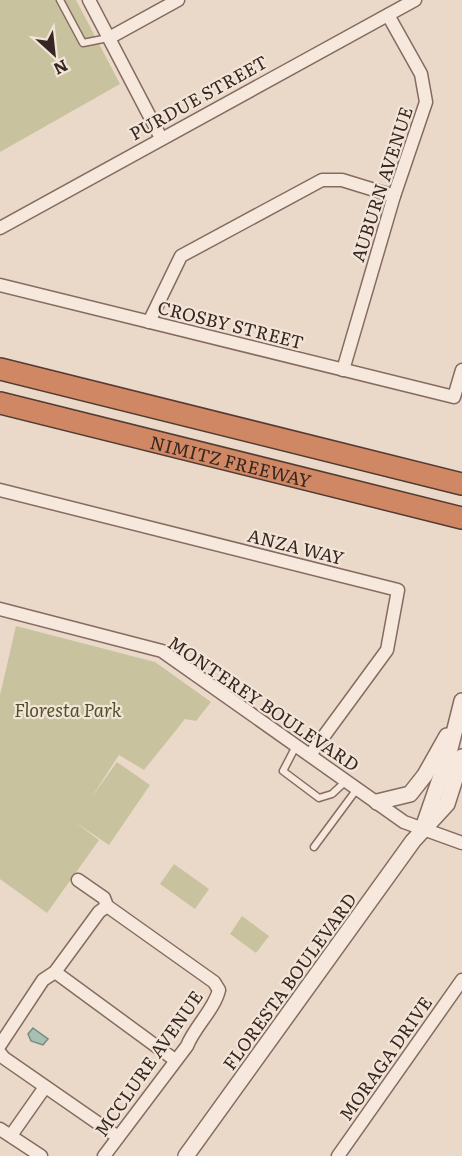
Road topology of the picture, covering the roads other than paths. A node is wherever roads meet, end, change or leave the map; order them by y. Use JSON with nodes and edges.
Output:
{"nodes":[{"id":1,"x":60,"y":0,"type":"edge"},
{"id":2,"x":89,"y":0,"type":"edge"},
{"id":3,"x":178,"y":0,"type":"edge"},
{"id":4,"x":415,"y":0,"type":"edge"},
{"id":5,"x":388,"y":15,"type":"junction"},
{"id":6,"x":109,"y":38,"type":"junction"},
{"id":7,"x":161,"y":138,"type":"junction"},
{"id":8,"x":394,"y":196,"type":"junction"},
{"id":9,"x":0,"y":228,"type":"edge"},
{"id":10,"x":0,"y":285,"type":"edge"},
{"id":11,"x":149,"y":322,"type":"junction"},
{"id":12,"x":0,"y":369,"type":"edge"},
{"id":13,"x":343,"y":370,"type":"junction"},
{"id":14,"x":462,"y":370,"type":"edge"},
{"id":15,"x":0,"y":403,"type":"edge"},
{"id":16,"x":462,"y":484,"type":"edge"},
{"id":17,"x":0,"y":490,"type":"edge"},
{"id":18,"x":462,"y":518,"type":"edge"},
{"id":19,"x":0,"y":609,"type":"edge"},
{"id":20,"x":462,"y":701,"type":"edge"},
{"id":21,"x":458,"y":718,"type":"junction"},
{"id":22,"x":296,"y":745,"type":"junction"},
{"id":23,"x":310,"y":755,"type":"junction"},
{"id":24,"x":462,"y":757,"type":"edge"},
{"id":25,"x":346,"y":781,"type":"junction"},
{"id":26,"x":357,"y":789,"type":"junction"},
{"id":27,"x":377,"y":802,"type":"junction"},
{"id":28,"x":423,"y":828,"type":"junction"},
{"id":29,"x":462,"y":843,"type":"edge"},
{"id":30,"x":314,"y":848,"type":"dead end"},
{"id":31,"x":78,"y":880,"type":"dead end"},
{"id":32,"x":107,"y":906,"type":"junction"},
{"id":33,"x":56,"y":972,"type":"junction"},
{"id":34,"x":462,"y":980,"type":"edge"},
{"id":35,"x":0,"y":1045,"type":"edge"},
{"id":36,"x":0,"y":1053,"type":"edge"},
{"id":37,"x":175,"y":1060,"type":"junction"},
{"id":38,"x":45,"y":1087,"type":"junction"},
{"id":39,"x":6,"y":1132,"type":"edge"},
{"id":40,"x":118,"y":1137,"type":"junction"},
{"id":41,"x":41,"y":1156,"type":"edge"},
{"id":42,"x":104,"y":1156,"type":"edge"},
{"id":43,"x":186,"y":1156,"type":"edge"},
{"id":44,"x":338,"y":1156,"type":"edge"}],
"edges":[{"from":1,"to":6,"type":"lane"},
{"from":2,"to":6,"type":"street"},
{"from":3,"to":6,"type":"street"},
{"from":4,"to":5,"type":"street","name":"PURDUE STREET"},
{"from":5,"to":7,"type":"street","name":"PURDUE STREET"},
{"from":5,"to":8,"type":"street","name":"AUBURN AVENUE"},
{"from":6,"to":7,"type":"street"},
{"from":7,"to":9,"type":"street","name":"PURDUE STREET"},
{"from":8,"to":11,"type":"street"},
{"from":8,"to":13,"type":"street","name":"AUBURN AVENUE"},
{"from":10,"to":11,"type":"street","name":"CROSBY STREET"},
{"from":11,"to":13,"type":"street","name":"CROSBY STREET"},
{"from":12,"to":16,"type":"highway","name":"NIMITZ FREEWAY"},
{"from":13,"to":14,"type":"street","name":"CROSBY STREET"},
{"from":15,"to":18,"type":"highway","name":"NIMITZ FREEWAY"},
{"from":17,"to":23,"type":"street","name":"ANZA WAY"},
{"from":19,"to":22,"type":"street","name":"MONTEREY BOULEVARD"},
{"from":20,"to":21,"type":"street","name":"FLORESTA BOULEVARD"},
{"from":21,"to":27,"type":"street"},
{"from":21,"to":28,"type":"street","name":"FLORESTA BOULEVARD"},
{"from":22,"to":23,"type":"street","name":"MONTEREY BOULEVARD"},
{"from":22,"to":25,"type":"lane"},
{"from":23,"to":25,"type":"street","name":"MONTEREY BOULEVARD"},
{"from":24,"to":28,"type":"street","name":"FLORESTA BOULEVARD"},
{"from":25,"to":26,"type":"street","name":"MONTEREY BOULEVARD"},
{"from":26,"to":27,"type":"street","name":"MONTEREY BOULEVARD"},
{"from":26,"to":30,"type":"lane"},
{"from":27,"to":28,"type":"street","name":"MONTEREY BOULEVARD"},
{"from":28,"to":29,"type":"street","name":"MONTEREY BOULEVARD"},
{"from":28,"to":43,"type":"street","name":"FLORESTA BOULEVARD"},
{"from":31,"to":32,"type":"street"},
{"from":32,"to":33,"type":"street"},
{"from":32,"to":37,"type":"street","name":"MCCLURE AVENUE"},
{"from":33,"to":35,"type":"street"},
{"from":33,"to":37,"type":"street"},
{"from":34,"to":44,"type":"street","name":"MORAGA DRIVE"},
{"from":36,"to":38,"type":"street"},
{"from":37,"to":40,"type":"street","name":"MCCLURE AVENUE"},
{"from":38,"to":39,"type":"street"},
{"from":38,"to":40,"type":"street"},
{"from":39,"to":41,"type":"street"},
{"from":40,"to":42,"type":"street","name":"MCCLURE AVENUE"}]}
